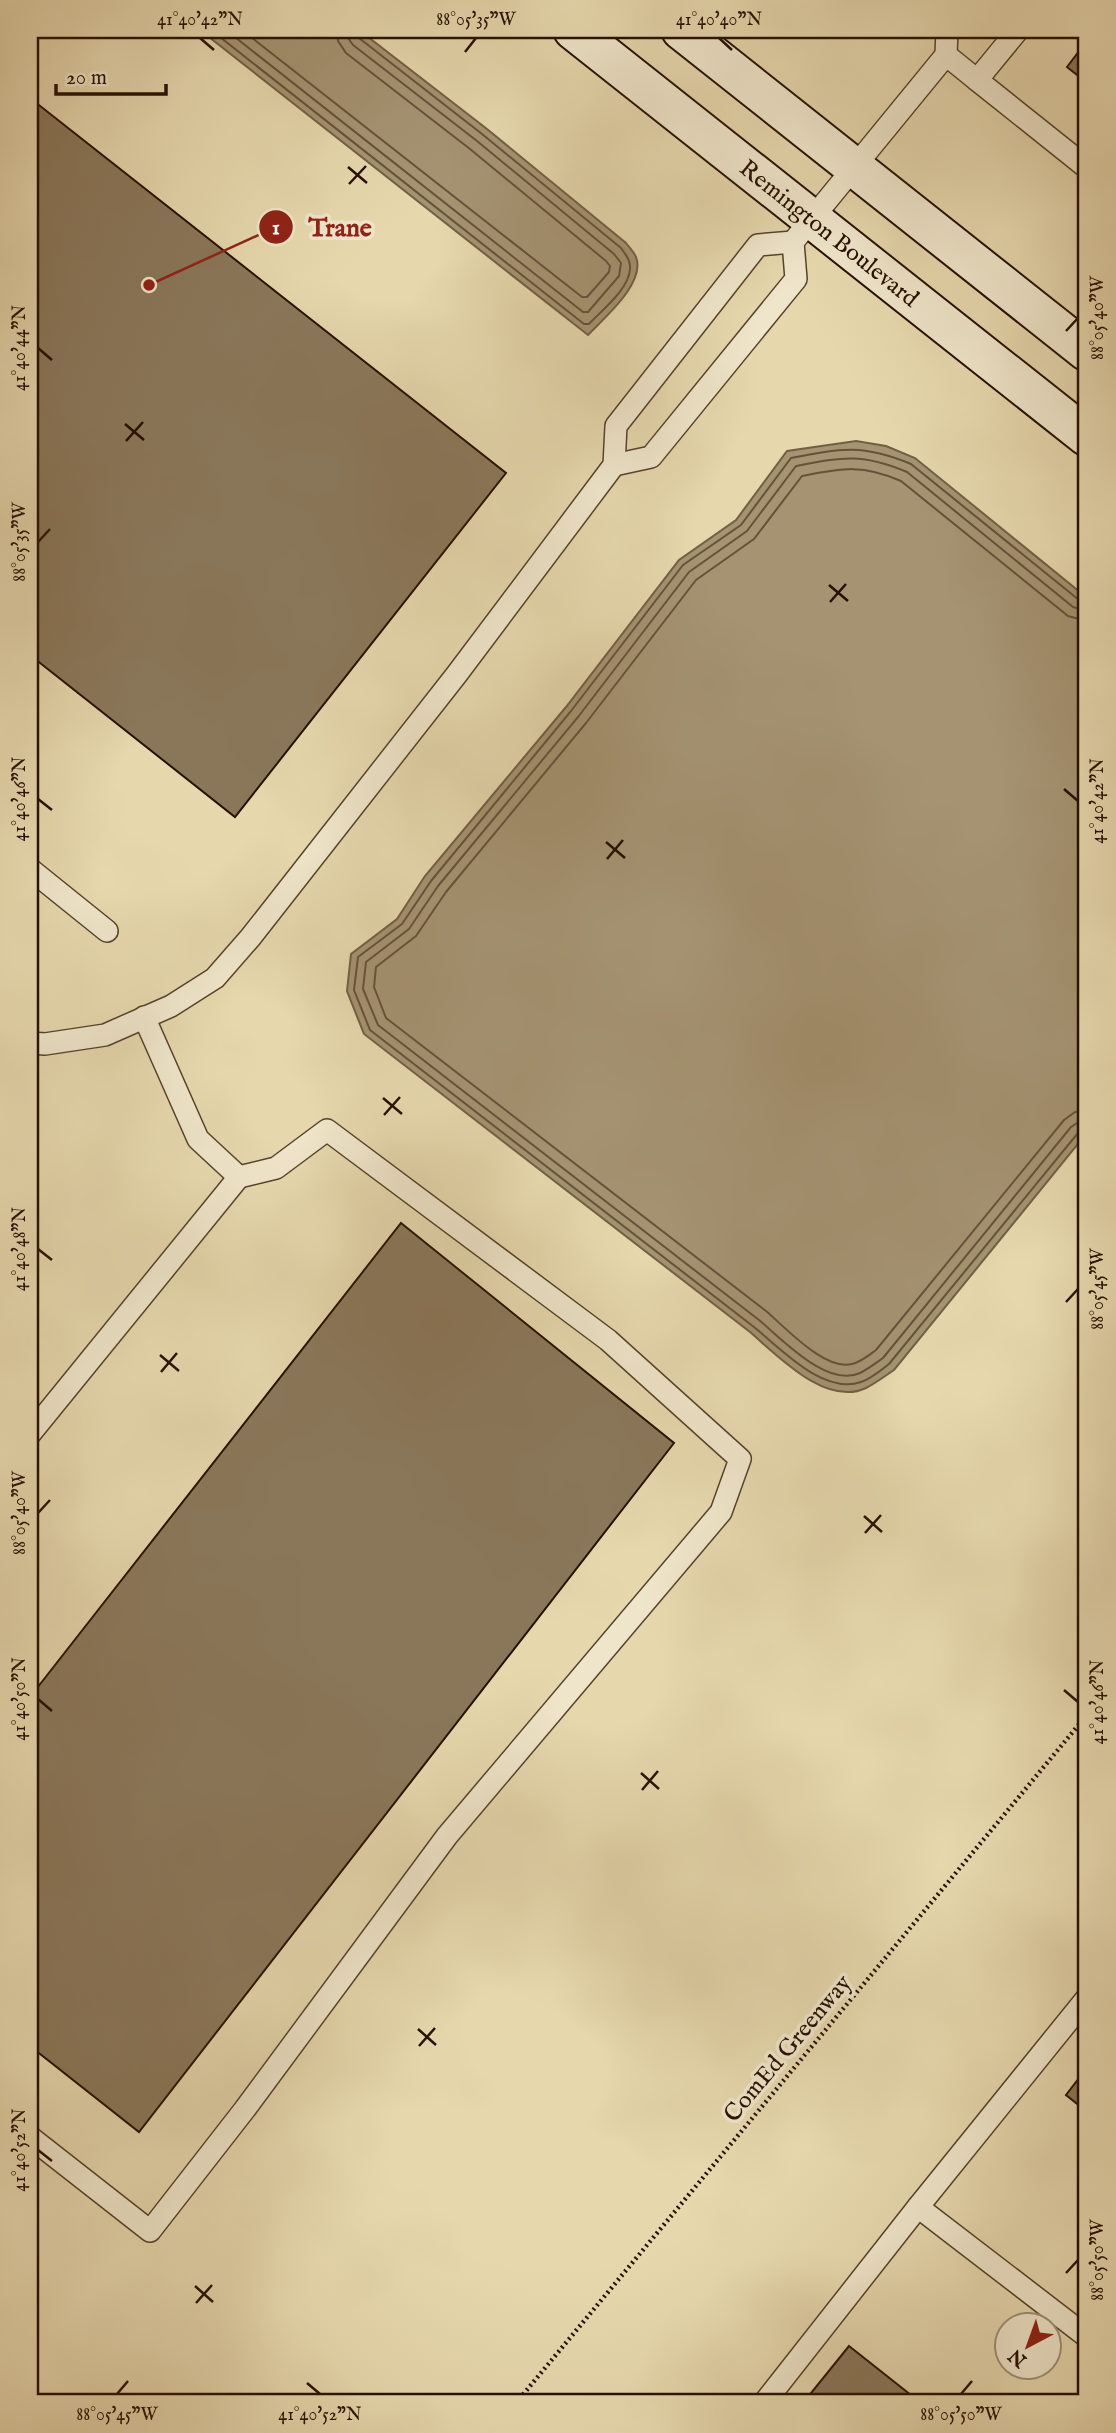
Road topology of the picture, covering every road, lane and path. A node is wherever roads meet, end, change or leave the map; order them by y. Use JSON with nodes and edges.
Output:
{"nodes":[{"id":1,"x":573,"y":30,"type":"edge"},
{"id":2,"x":681,"y":30,"type":"edge"},
{"id":3,"x":947,"y":30,"type":"edge"},
{"id":4,"x":1018,"y":30,"type":"edge"},
{"id":5,"x":946,"y":55,"type":"junction"},
{"id":6,"x":977,"y":80,"type":"junction"},
{"id":7,"x":854,"y":167,"type":"junction"},
{"id":8,"x":1086,"y":167,"type":"edge"},
{"id":9,"x":803,"y":231,"type":"junction"},
{"id":10,"x":1086,"y":351,"type":"edge"},
{"id":11,"x":1086,"y":436,"type":"edge"},
{"id":12,"x":614,"y":465,"type":"junction"},
{"id":13,"x":30,"y":869,"type":"edge"},
{"id":14,"x":107,"y":932,"type":"dead end"},
{"id":15,"x":145,"y":1017,"type":"junction"},
{"id":16,"x":30,"y":1043,"type":"edge"},
{"id":17,"x":239,"y":1177,"type":"junction"},
{"id":18,"x":30,"y":1434,"type":"edge"},
{"id":19,"x":1086,"y":1716,"type":"edge"},
{"id":20,"x":1086,"y":1999,"type":"edge"},
{"id":21,"x":30,"y":2137,"type":"edge"},
{"id":22,"x":918,"y":2207,"type":"junction"},
{"id":23,"x":1086,"y":2336,"type":"edge"},
{"id":24,"x":516,"y":2403,"type":"edge"},
{"id":25,"x":764,"y":2403,"type":"edge"}],
"edges":[{"from":1,"to":9,"type":"street","name":"Remington Boulevard"},
{"from":2,"to":7,"type":"street"},
{"from":3,"to":5,"type":"lane"},
{"from":4,"to":6,"type":"lane"},
{"from":5,"to":6,"type":"lane"},
{"from":5,"to":7,"type":"lane"},
{"from":6,"to":8,"type":"lane"},
{"from":7,"to":9,"type":"lane"},
{"from":7,"to":10,"type":"street"},
{"from":9,"to":11,"type":"street","name":"Remington Boulevard"},
{"from":9,"to":12,"type":"lane"},
{"from":9,"to":12,"type":"lane"},
{"from":12,"to":15,"type":"lane"},
{"from":13,"to":14,"type":"lane"},
{"from":15,"to":16,"type":"lane"},
{"from":15,"to":17,"type":"lane"},
{"from":17,"to":18,"type":"lane"},
{"from":17,"to":21,"type":"lane"},
{"from":19,"to":24,"type":"path","name":"ComEd Greenway"},
{"from":20,"to":22,"type":"lane"},
{"from":22,"to":23,"type":"lane"},
{"from":22,"to":25,"type":"lane"}]}
